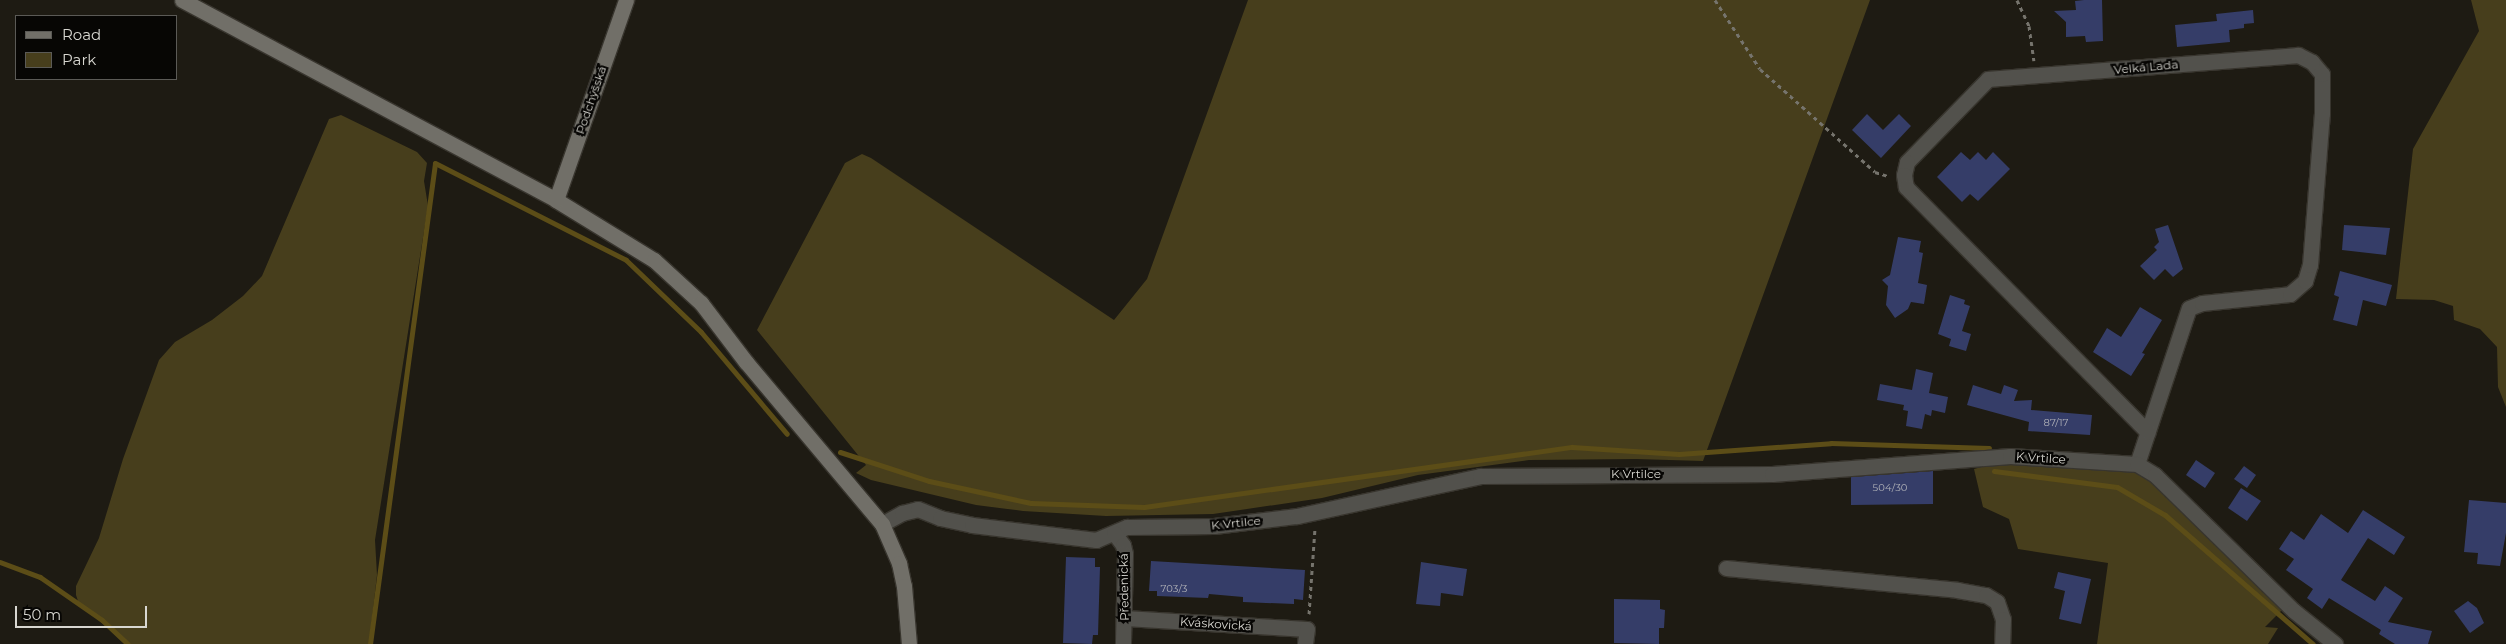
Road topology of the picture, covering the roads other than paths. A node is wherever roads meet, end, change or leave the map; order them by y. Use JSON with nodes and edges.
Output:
{"nodes":[{"id":1,"x":182,"y":0,"type":"edge"},
{"id":2,"x":626,"y":0,"type":"edge"},
{"id":3,"x":556,"y":200,"type":"junction"},
{"id":4,"x":2148,"y":432,"type":"junction"},
{"id":5,"x":2137,"y":464,"type":"junction"},
{"id":6,"x":882,"y":524,"type":"junction"},
{"id":7,"x":1114,"y":533,"type":"junction"},
{"id":8,"x":1726,"y":568,"type":"dead end"},
{"id":9,"x":1125,"y":618,"type":"junction"},
{"id":10,"x":1306,"y":637,"type":"edge"},
{"id":11,"x":909,"y":644,"type":"edge"},
{"id":12,"x":1123,"y":644,"type":"edge"},
{"id":13,"x":2002,"y":644,"type":"edge"},
{"id":14,"x":2335,"y":644,"type":"edge"}],
"edges":[{"from":1,"to":3,"type":"street"},
{"from":2,"to":3,"type":"street","name":"Podchýšská"},
{"from":3,"to":6,"type":"street"},
{"from":4,"to":4,"type":"street","name":"Velká Lada"},
{"from":4,"to":5,"type":"street","name":"Velká Lada"},
{"from":5,"to":7,"type":"street","name":"K Vrtilce"},
{"from":5,"to":14,"type":"street","name":"K Vrtilce"},
{"from":6,"to":7,"type":"street","name":"K Vrtilce"},
{"from":6,"to":11,"type":"street"},
{"from":7,"to":9,"type":"street","name":"Předenická"},
{"from":8,"to":13,"type":"street"},
{"from":9,"to":10,"type":"street","name":"Kváskovická"},
{"from":9,"to":12,"type":"street","name":"Předenická"}]}
